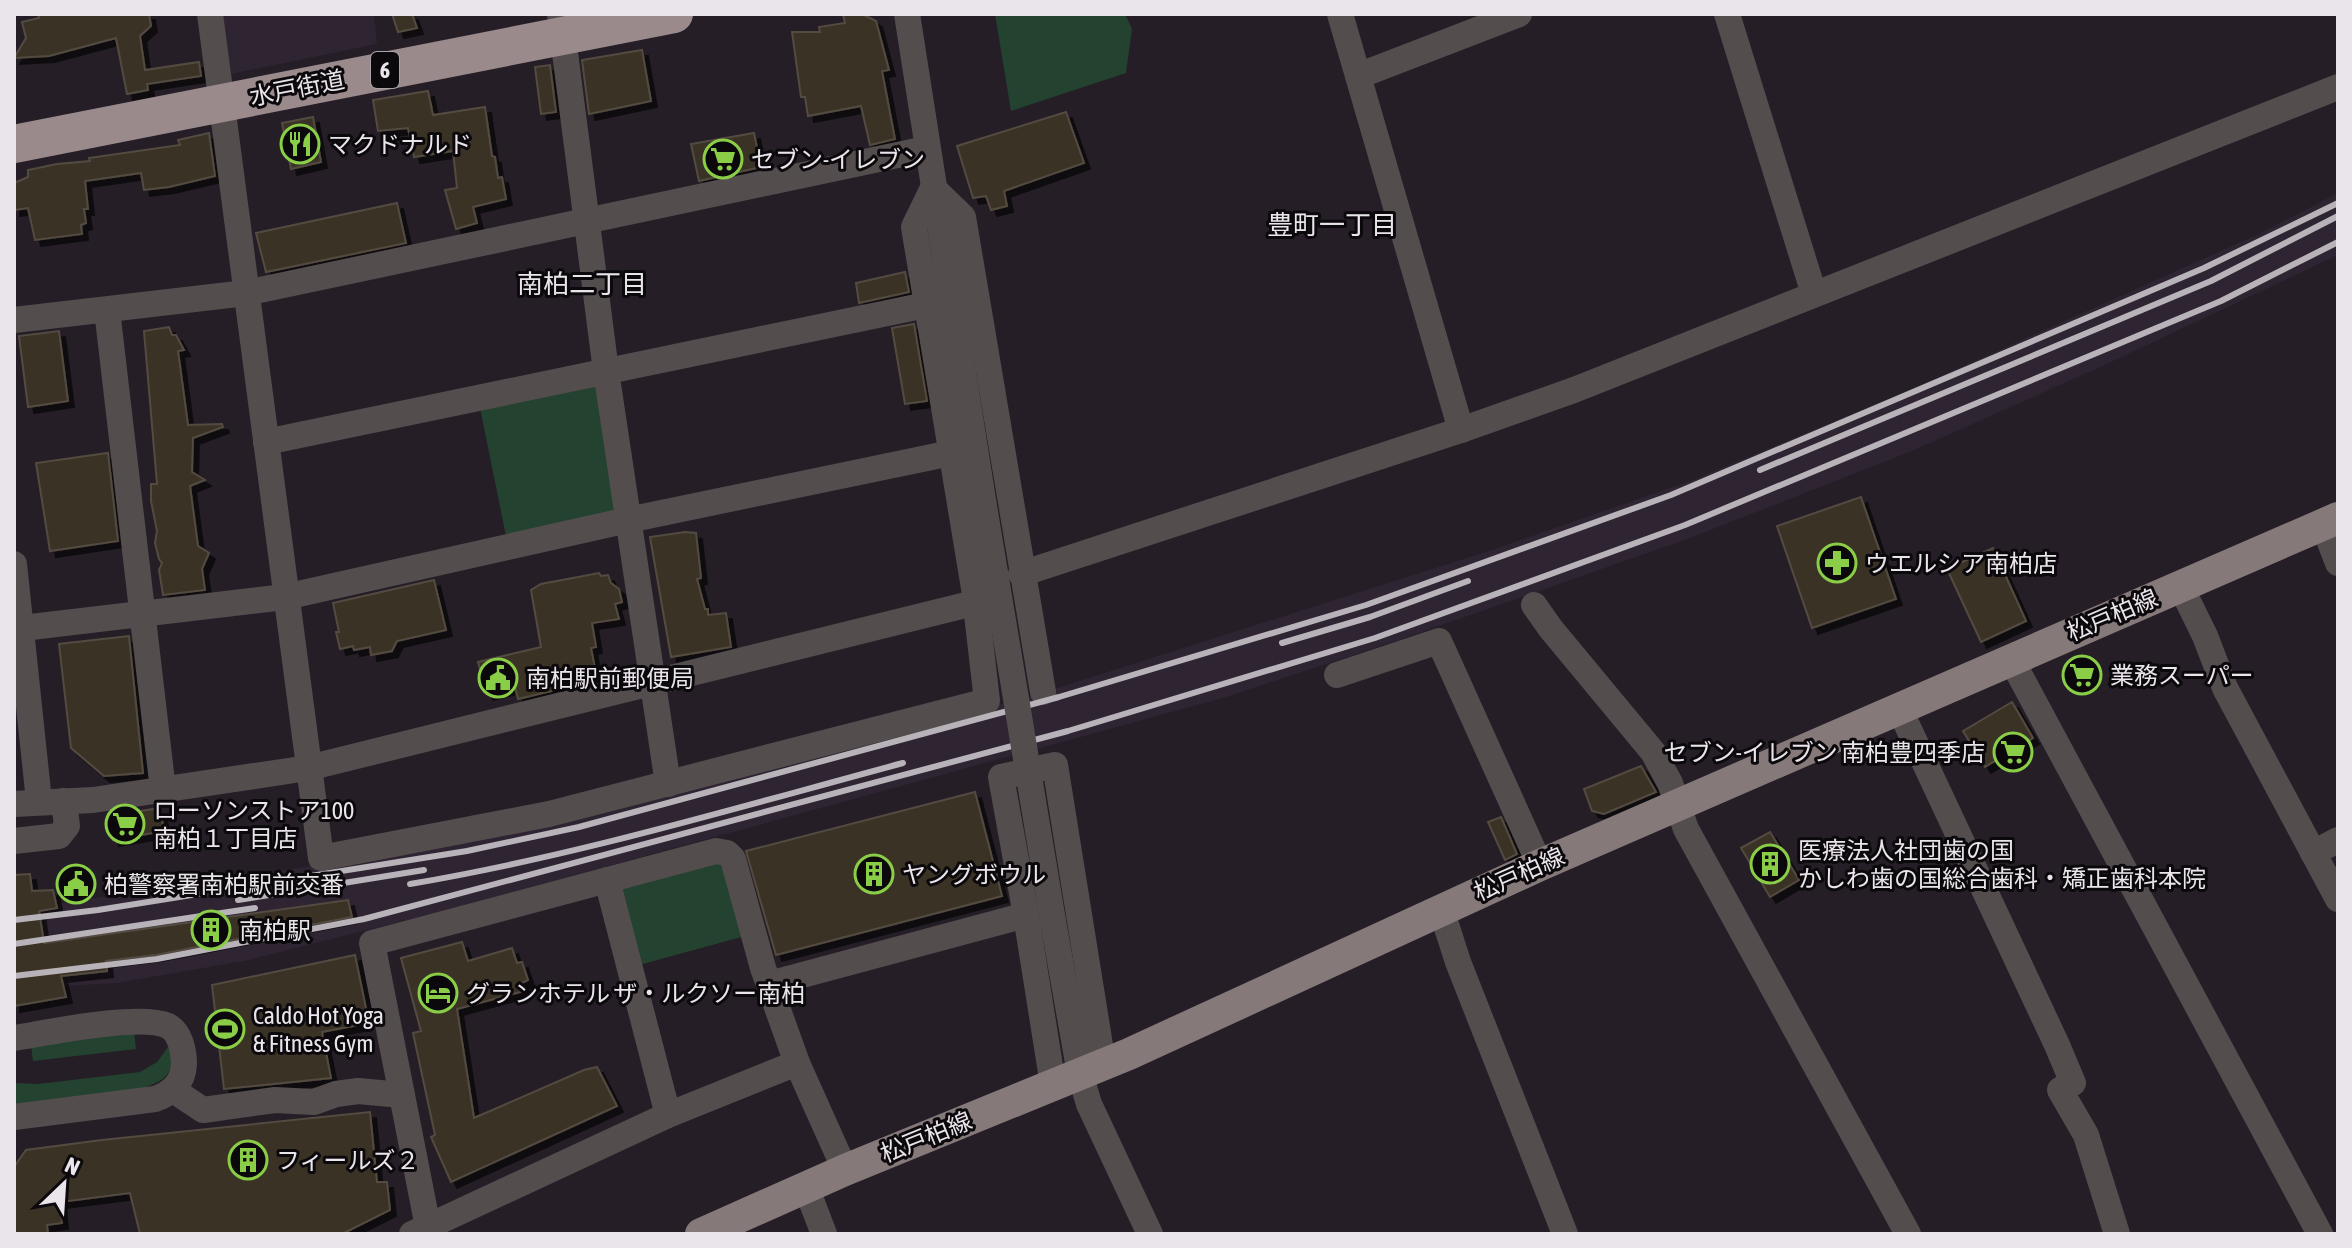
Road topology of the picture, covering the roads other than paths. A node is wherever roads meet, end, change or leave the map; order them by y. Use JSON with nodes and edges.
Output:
{"nodes":[{"id":1,"x":210,"y":14,"type":"edge"},
{"id":2,"x":674,"y":14,"type":"edge"},
{"id":3,"x":907,"y":14,"type":"edge"},
{"id":4,"x":1340,"y":14,"type":"edge"},
{"id":5,"x":1519,"y":14,"type":"edge"},
{"id":6,"x":1727,"y":14,"type":"edge"},
{"id":7,"x":561,"y":24,"type":"edge"},
{"id":8,"x":1358,"y":76,"type":"junction"},
{"id":9,"x":2338,"y":87,"type":"edge"},
{"id":10,"x":222,"y":103,"type":"junction"},
{"id":11,"x":14,"y":144,"type":"edge"},
{"id":12,"x":926,"y":149,"type":"junction"},
{"id":13,"x":933,"y":188,"type":"junction"},
{"id":14,"x":586,"y":219,"type":"junction"},
{"id":15,"x":246,"y":293,"type":"junction"},
{"id":16,"x":1814,"y":294,"type":"junction"},
{"id":17,"x":926,"y":305,"type":"junction"},
{"id":18,"x":107,"y":310,"type":"junction"},
{"id":19,"x":14,"y":320,"type":"edge"},
{"id":20,"x":606,"y":371,"type":"junction"},
{"id":21,"x":1461,"y":430,"type":"junction"},
{"id":22,"x":266,"y":442,"type":"junction"},
{"id":23,"x":951,"y":453,"type":"junction"},
{"id":24,"x":628,"y":520,"type":"junction"},
{"id":25,"x":2330,"y":521,"type":"edge"},
{"id":26,"x":2338,"y":563,"type":"edge"},
{"id":27,"x":14,"y":564,"type":"edge"},
{"id":28,"x":1023,"y":582,"type":"junction"},
{"id":29,"x":2180,"y":585,"type":"junction"},
{"id":30,"x":285,"y":597,"type":"junction"},
{"id":31,"x":975,"y":603,"type":"junction"},
{"id":32,"x":1534,"y":605,"type":"dead end"},
{"id":33,"x":142,"y":613,"type":"junction"},
{"id":34,"x":18,"y":629,"type":"edge"},
{"id":35,"x":2011,"y":659,"type":"junction"},
{"id":36,"x":1337,"y":675,"type":"dead end"},
{"id":37,"x":654,"y":682,"type":"junction"},
{"id":38,"x":1043,"y":692,"type":"dead end"},
{"id":39,"x":1899,"y":708,"type":"junction"},
{"id":40,"x":308,"y":768,"type":"junction"},
{"id":41,"x":668,"y":784,"type":"junction"},
{"id":42,"x":163,"y":790,"type":"junction"},
{"id":43,"x":39,"y":802,"type":"edge"},
{"id":44,"x":1679,"y":804,"type":"junction"},
{"id":45,"x":2338,"y":840,"type":"edge"},
{"id":46,"x":14,"y":841,"type":"edge"},
{"id":47,"x":2313,"y":853,"type":"junction"},
{"id":48,"x":1540,"y":865,"type":"junction"},
{"id":49,"x":607,"y":880,"type":"junction"},
{"id":50,"x":1075,"y":890,"type":"junction"},
{"id":51,"x":2338,"y":899,"type":"edge"},
{"id":52,"x":1025,"y":909,"type":"junction"},
{"id":53,"x":1441,"y":909,"type":"junction"},
{"id":54,"x":769,"y":984,"type":"junction"},
{"id":55,"x":14,"y":1038,"type":"edge"},
{"id":56,"x":797,"y":1063,"type":"junction"},
{"id":57,"x":1079,"y":1074,"type":"junction"},
{"id":58,"x":173,"y":1090,"type":"junction"},
{"id":59,"x":402,"y":1095,"type":"junction"},
{"id":60,"x":668,"y":1115,"type":"junction"},
{"id":61,"x":14,"y":1117,"type":"edge"},
{"id":62,"x":845,"y":1170,"type":"junction"},
{"id":63,"x":806,"y":1187,"type":"junction"},
{"id":64,"x":420,"y":1230,"type":"edge"},
{"id":65,"x":701,"y":1234,"type":"edge"},
{"id":66,"x":824,"y":1234,"type":"edge"},
{"id":67,"x":1150,"y":1234,"type":"edge"},
{"id":68,"x":1565,"y":1234,"type":"edge"},
{"id":69,"x":1908,"y":1234,"type":"edge"},
{"id":70,"x":2117,"y":1234,"type":"edge"},
{"id":71,"x":2320,"y":1234,"type":"edge"}],
"edges":[{"from":1,"to":10,"type":"street"},
{"from":2,"to":7,"type":"highway","name":"水戸街道","number":"6"},
{"from":3,"to":12,"type":"street"},
{"from":4,"to":8,"type":"street"},
{"from":5,"to":8,"type":"street"},
{"from":6,"to":16,"type":"street"},
{"from":7,"to":10,"type":"highway","name":"水戸街道","number":"6"},
{"from":7,"to":14,"type":"street"},
{"from":8,"to":21,"type":"street"},
{"from":9,"to":16,"type":"street"},
{"from":10,"to":11,"type":"highway","name":"水戸街道","number":"6"},
{"from":10,"to":15,"type":"street"},
{"from":12,"to":13,"type":"street"},
{"from":12,"to":14,"type":"street"},
{"from":13,"to":17,"type":"street"},
{"from":13,"to":28,"type":"street"},
{"from":13,"to":57,"type":"street","bridge":true},
{"from":14,"to":15,"type":"street"},
{"from":14,"to":20,"type":"street"},
{"from":15,"to":18,"type":"street"},
{"from":15,"to":22,"type":"street"},
{"from":16,"to":21,"type":"street"},
{"from":17,"to":20,"type":"street"},
{"from":17,"to":23,"type":"street"},
{"from":18,"to":19,"type":"street"},
{"from":18,"to":33,"type":"street"},
{"from":20,"to":22,"type":"street"},
{"from":20,"to":24,"type":"street"},
{"from":21,"to":28,"type":"street"},
{"from":22,"to":30,"type":"street"},
{"from":23,"to":24,"type":"street"},
{"from":23,"to":31,"type":"street"},
{"from":24,"to":30,"type":"street"},
{"from":24,"to":37,"type":"street"},
{"from":25,"to":26,"type":"street"},
{"from":25,"to":29,"type":"main road","name":"松戸柏線"},
{"from":27,"to":34,"type":"street"},
{"from":28,"to":31,"type":"street"},
{"from":28,"to":38,"type":"street"},
{"from":29,"to":35,"type":"main road","name":"松戸柏線"},
{"from":29,"to":47,"type":"street"},
{"from":30,"to":33,"type":"street"},
{"from":30,"to":40,"type":"street"},
{"from":31,"to":37,"type":"street"},
{"from":31,"to":41,"type":"street"},
{"from":32,"to":44,"type":"street"},
{"from":33,"to":34,"type":"street"},
{"from":33,"to":42,"type":"street"},
{"from":34,"to":43,"type":"street"},
{"from":35,"to":39,"type":"main road","name":"松戸柏線"},
{"from":35,"to":71,"type":"street"},
{"from":36,"to":48,"type":"street"},
{"from":37,"to":40,"type":"street"},
{"from":37,"to":41,"type":"street"},
{"from":39,"to":44,"type":"main road","name":"松戸柏線"},
{"from":39,"to":70,"type":"street"},
{"from":40,"to":41,"type":"street"},
{"from":40,"to":42,"type":"street"},
{"from":42,"to":43,"type":"street"},
{"from":43,"to":46,"type":"street"},
{"from":44,"to":48,"type":"main road","name":"松戸柏線"},
{"from":44,"to":69,"type":"street"},
{"from":45,"to":47,"type":"street"},
{"from":47,"to":51,"type":"street"},
{"from":48,"to":53,"type":"main road","name":"松戸柏線"},
{"from":49,"to":54,"type":"street"},
{"from":49,"to":59,"type":"street"},
{"from":49,"to":60,"type":"street"},
{"from":50,"to":52,"type":"street"},
{"from":50,"to":52,"type":"street"},
{"from":50,"to":57,"type":"street"},
{"from":52,"to":54,"type":"street"},
{"from":52,"to":57,"type":"street"},
{"from":53,"to":57,"type":"main road","name":"松戸柏線"},
{"from":53,"to":68,"type":"street"},
{"from":54,"to":56,"type":"street"},
{"from":55,"to":58,"type":"street"},
{"from":56,"to":60,"type":"street"},
{"from":56,"to":62,"type":"street"},
{"from":57,"to":62,"type":"main road","name":"松戸柏線"},
{"from":57,"to":67,"type":"street"},
{"from":58,"to":59,"type":"street"},
{"from":58,"to":61,"type":"street"},
{"from":59,"to":64,"type":"street"},
{"from":60,"to":64,"type":"street"},
{"from":62,"to":63,"type":"main road","name":"松戸柏線"},
{"from":63,"to":65,"type":"main road","name":"松戸柏線"},
{"from":63,"to":66,"type":"street"}]}
